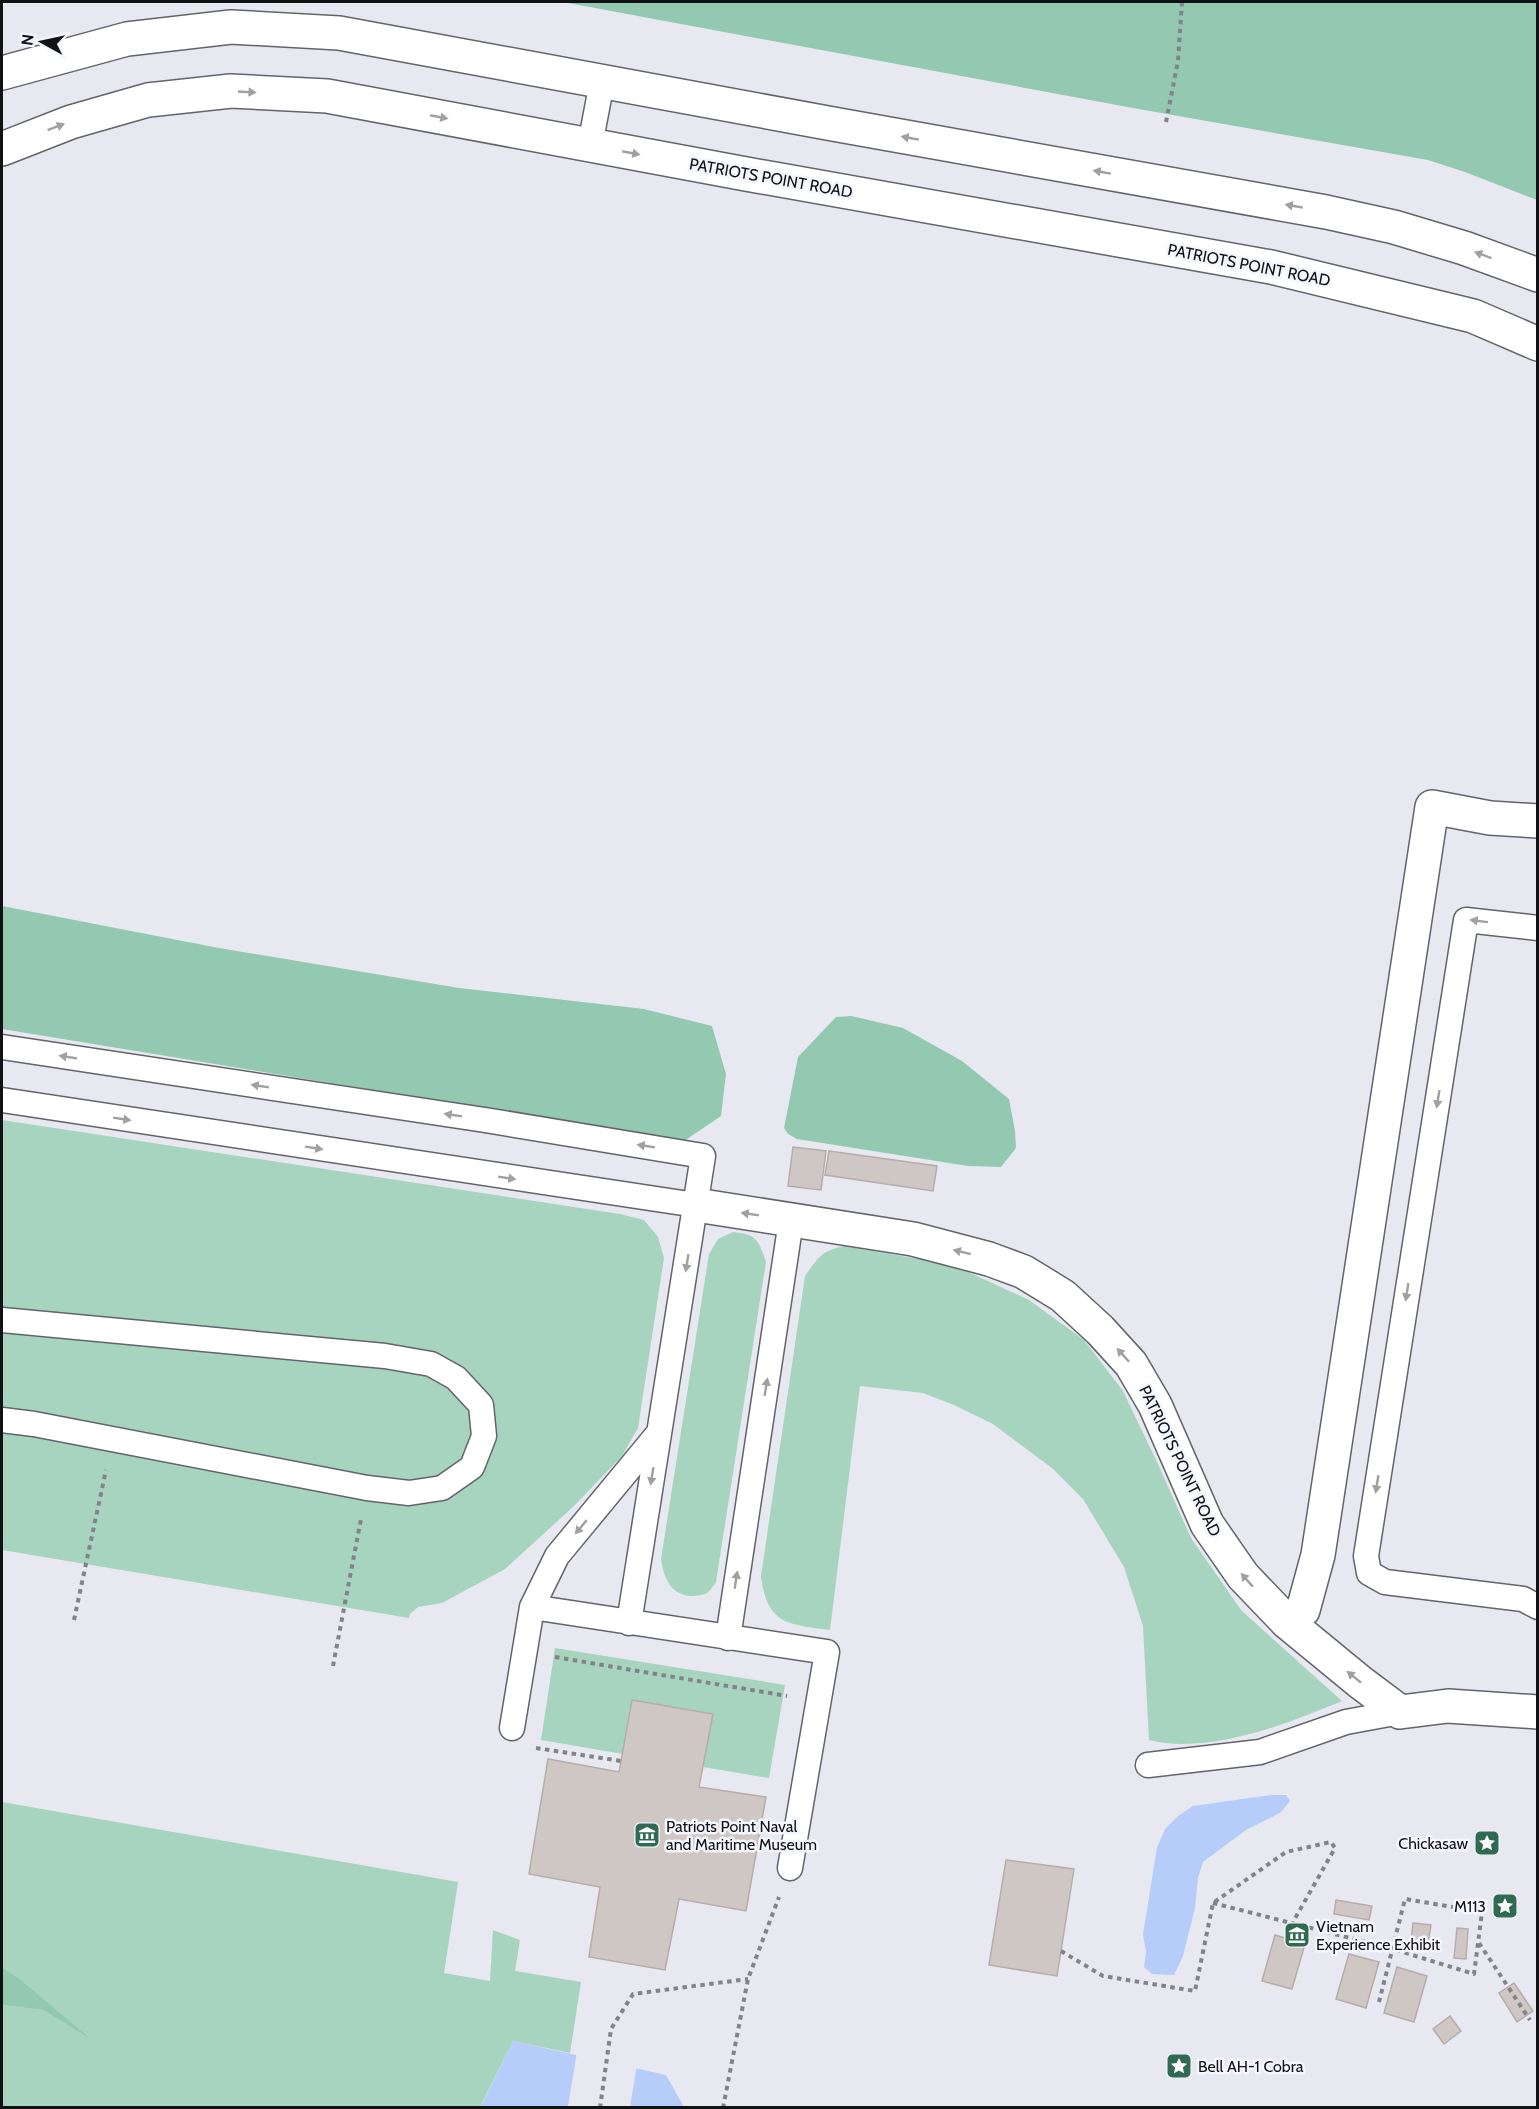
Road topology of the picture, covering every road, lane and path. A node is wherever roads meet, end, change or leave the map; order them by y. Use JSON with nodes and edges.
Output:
{"nodes":[{"id":1,"x":1182,"y":2,"type":"edge"},
{"id":2,"x":2,"y":73,"type":"edge"},
{"id":3,"x":602,"y":82,"type":"junction"},
{"id":4,"x":1166,"y":123,"type":"dead end"},
{"id":5,"x":590,"y":145,"type":"junction"},
{"id":6,"x":2,"y":149,"type":"edge"},
{"id":7,"x":1538,"y":275,"type":"edge"},
{"id":8,"x":1538,"y":344,"type":"edge"},
{"id":9,"x":1538,"y":821,"type":"edge"},
{"id":10,"x":1538,"y":928,"type":"edge"},
{"id":11,"x":2,"y":1047,"type":"edge"},
{"id":12,"x":2,"y":1100,"type":"edge"},
{"id":13,"x":696,"y":1205,"type":"junction"},
{"id":14,"x":791,"y":1221,"type":"junction"},
{"id":15,"x":2,"y":1320,"type":"edge"},
{"id":16,"x":2,"y":1420,"type":"edge"},
{"id":17,"x":658,"y":1434,"type":"junction"},
{"id":18,"x":112,"y":1440,"type":"junction"},
{"id":19,"x":367,"y":1488,"type":"junction"},
{"id":20,"x":532,"y":1607,"type":"junction"},
{"id":21,"x":1538,"y":1608,"type":"edge"},
{"id":22,"x":74,"y":1620,"type":"dead end"},
{"id":23,"x":1287,"y":1622,"type":"junction"},
{"id":24,"x":629,"y":1623,"type":"junction"},
{"id":25,"x":728,"y":1638,"type":"junction"},
{"id":26,"x":525,"y":1653,"type":"junction"},
{"id":27,"x":333,"y":1666,"type":"dead end"},
{"id":28,"x":818,"y":1701,"type":"junction"},
{"id":29,"x":1400,"y":1712,"type":"junction"},
{"id":30,"x":1538,"y":1712,"type":"edge"},
{"id":31,"x":512,"y":1728,"type":"dead end"},
{"id":32,"x":531,"y":1747,"type":"dead end"},
{"id":33,"x":621,"y":1761,"type":"dead end"},
{"id":34,"x":1148,"y":1765,"type":"dead end"},
{"id":35,"x":790,"y":1868,"type":"joint"},
{"id":36,"x":1213,"y":1903,"type":"junction"},
{"id":37,"x":1293,"y":1922,"type":"junction"},
{"id":38,"x":1479,"y":1942,"type":"junction"},
{"id":39,"x":1393,"y":1949,"type":"junction"},
{"id":40,"x":1061,"y":1951,"type":"dead end"},
{"id":41,"x":748,"y":1979,"type":"junction"},
{"id":42,"x":1378,"y":2006,"type":"dead end"},
{"id":43,"x":1530,"y":2020,"type":"dead end"},
{"id":44,"x":600,"y":2108,"type":"edge"},
{"id":45,"x":723,"y":2108,"type":"edge"}],
"edges":[{"from":1,"to":4,"type":"path"},
{"from":2,"to":3,"type":"street"},
{"from":3,"to":5,"type":"lane"},
{"from":7,"to":3,"type":"street","one_way":true},
{"from":6,"to":5,"type":"street","name":"PATRIOTS POINT ROAD","one_way":true},
{"from":5,"to":8,"type":"street","name":"PATRIOTS POINT ROAD","one_way":true},
{"from":9,"to":23,"type":"street"},
{"from":10,"to":21,"type":"lane","one_way":true},
{"from":13,"to":11,"type":"lane","one_way":true},
{"from":12,"to":13,"type":"lane","one_way":true},
{"from":14,"to":13,"type":"street","name":"PATRIOTS POINT ROAD","one_way":true},
{"from":13,"to":17,"type":"lane","one_way":true},
{"from":23,"to":14,"type":"street","name":"PATRIOTS POINT ROAD","one_way":true},
{"from":25,"to":14,"type":"lane","one_way":true},
{"from":15,"to":19,"type":"lane"},
{"from":16,"to":18,"type":"lane"},
{"from":17,"to":20,"type":"lane","one_way":true},
{"from":17,"to":24,"type":"lane","one_way":true},
{"from":18,"to":19,"type":"lane"},
{"from":18,"to":22,"type":"path"},
{"from":19,"to":27,"type":"path"},
{"from":20,"to":24,"type":"lane"},
{"from":20,"to":26,"type":"lane"},
{"from":29,"to":23,"type":"street","name":"PATRIOTS POINT ROAD","one_way":true},
{"from":24,"to":25,"type":"lane"},
{"from":25,"to":28,"type":"lane"},
{"from":26,"to":28,"type":"path"},
{"from":26,"to":31,"type":"lane"},
{"from":28,"to":35,"type":"lane"},
{"from":29,"to":30,"type":"street"},
{"from":29,"to":34,"type":"lane"},
{"from":32,"to":33,"type":"path"},
{"from":35,"to":41,"type":"path"},
{"from":36,"to":37,"type":"path"},
{"from":36,"to":37,"type":"path"},
{"from":36,"to":40,"type":"path"},
{"from":37,"to":39,"type":"path"},
{"from":38,"to":39,"type":"path"},
{"from":38,"to":39,"type":"path"},
{"from":38,"to":43,"type":"path"},
{"from":39,"to":42,"type":"path"},
{"from":41,"to":44,"type":"path"},
{"from":41,"to":45,"type":"path"}]}
